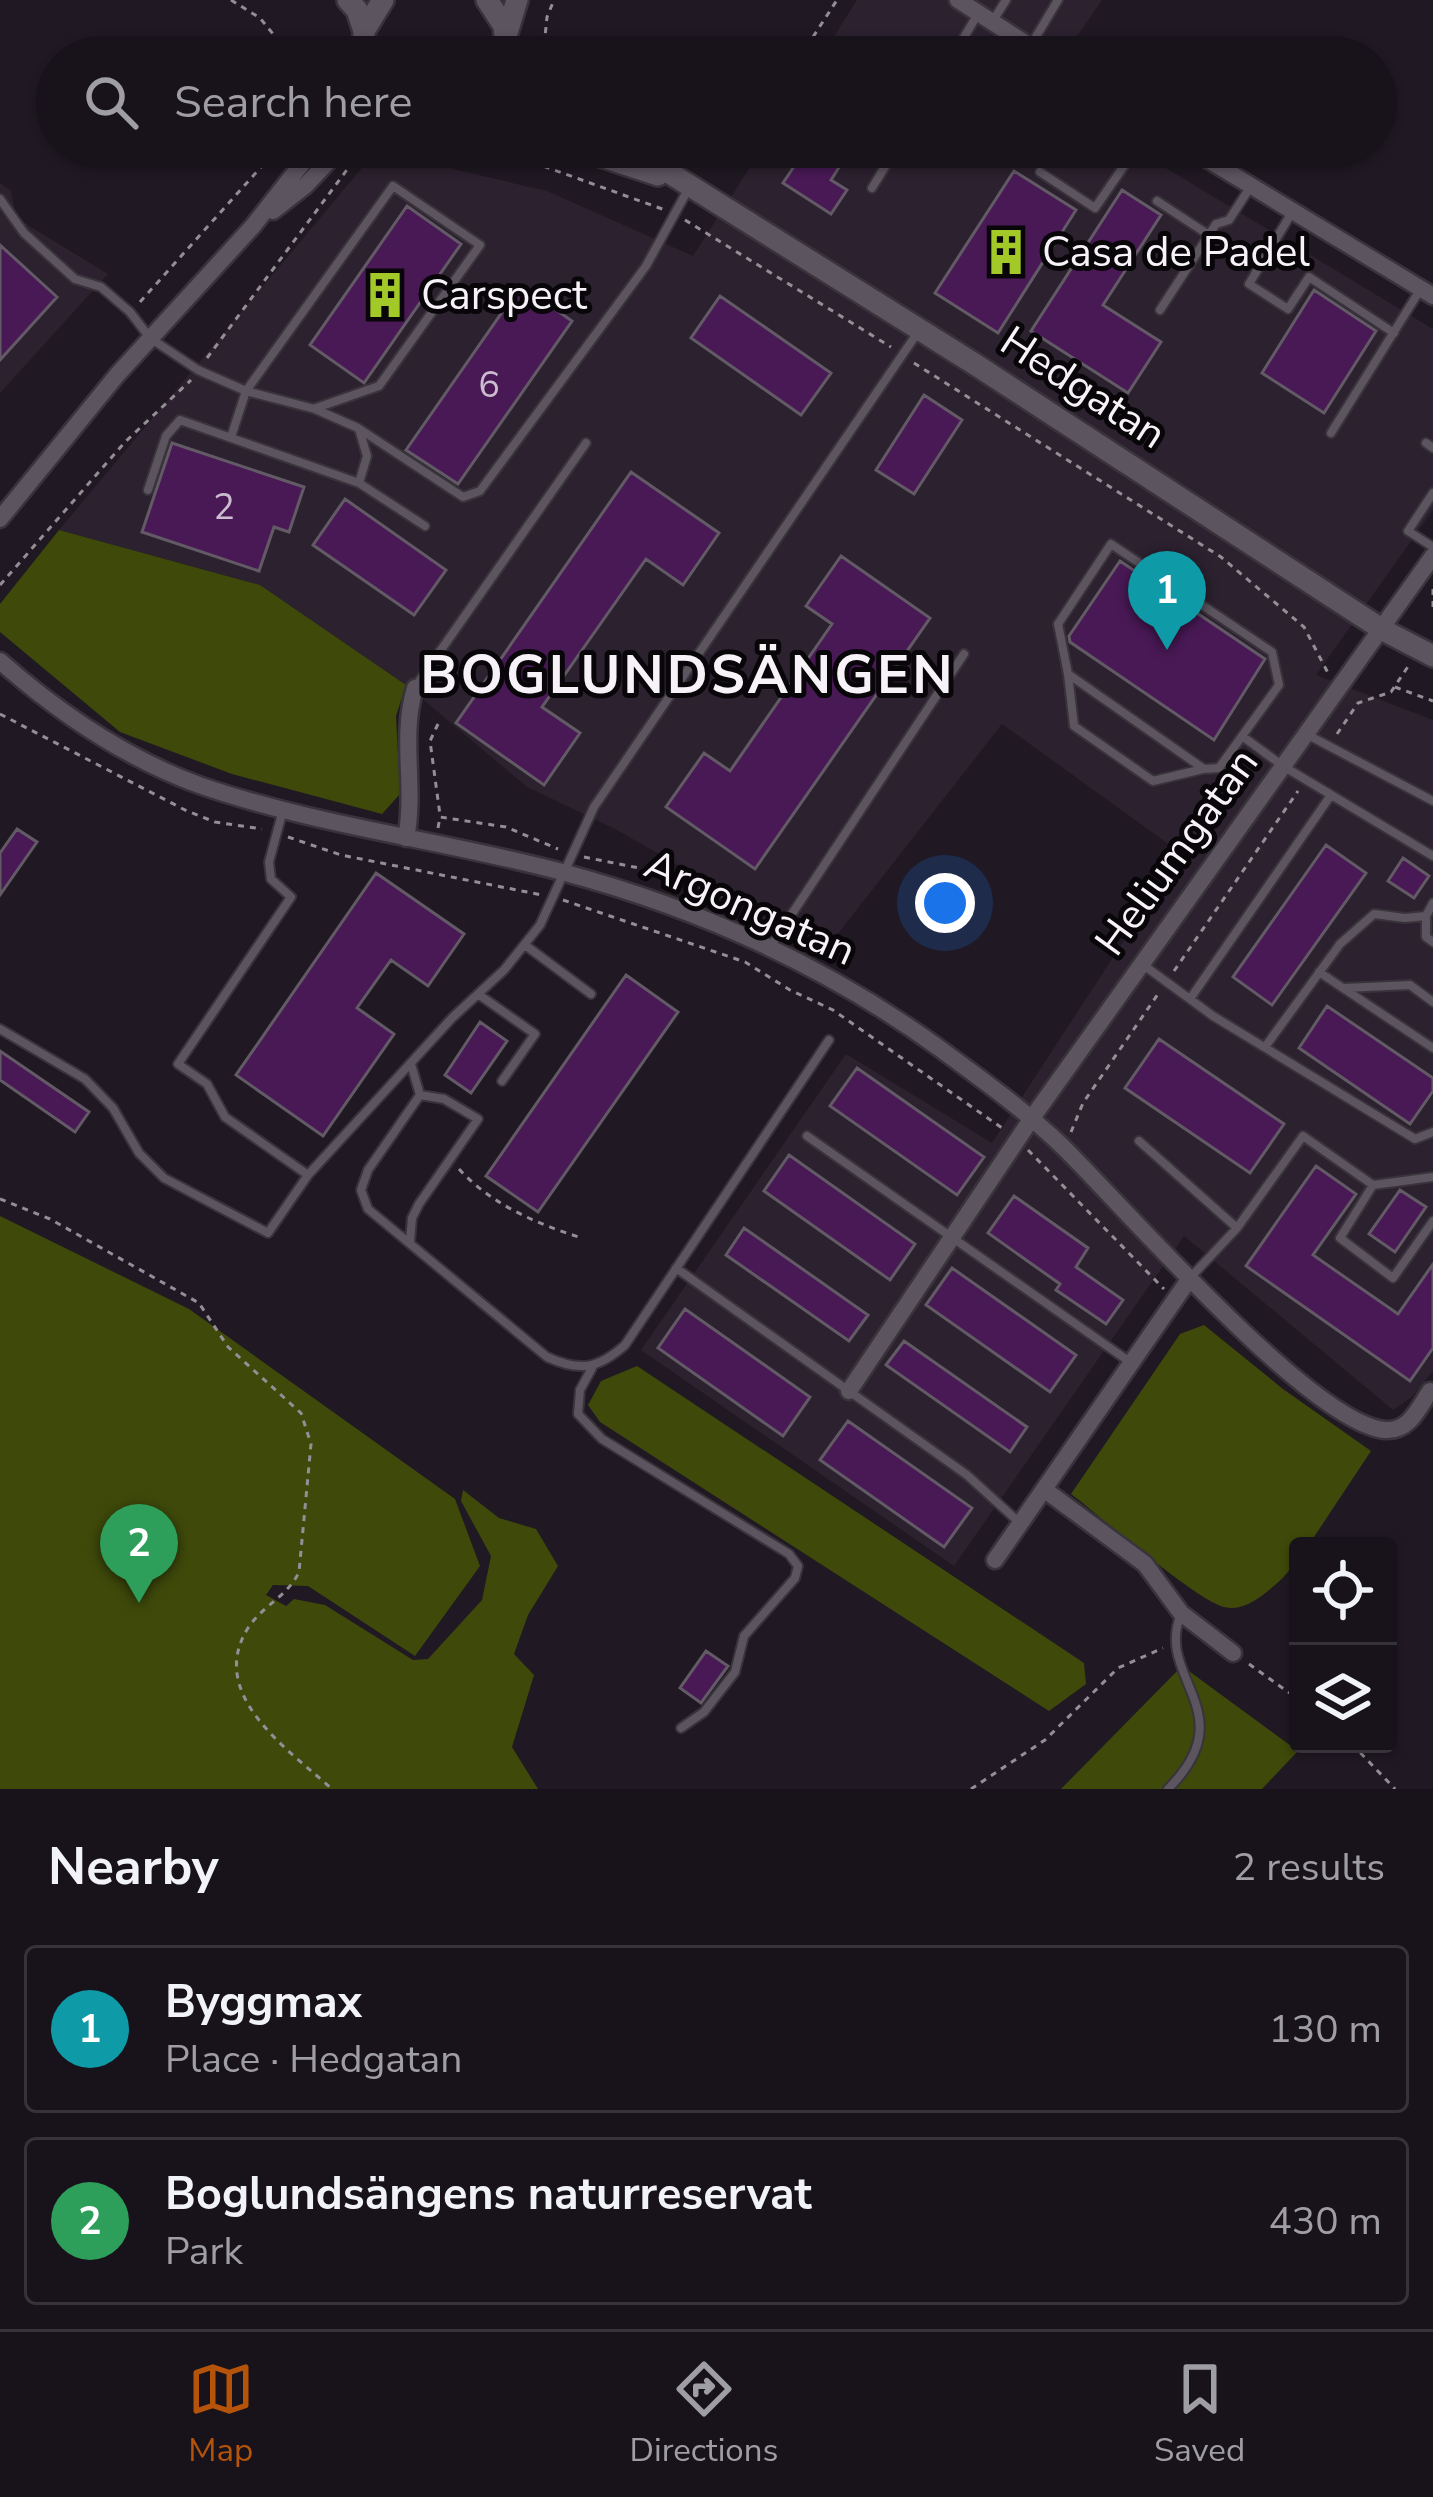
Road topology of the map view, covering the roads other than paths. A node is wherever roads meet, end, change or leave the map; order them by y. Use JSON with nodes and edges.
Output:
{"nodes":[{"id":1,"x":348,"y":0,"type":"edge"},
{"id":2,"x":383,"y":0,"type":"edge"},
{"id":3,"x":487,"y":0,"type":"edge"},
{"id":4,"x":517,"y":0,"type":"edge"},
{"id":5,"x":958,"y":0,"type":"edge"},
{"id":6,"x":1006,"y":0,"type":"edge"},
{"id":7,"x":1058,"y":0,"type":"edge"},
{"id":8,"x":986,"y":17,"type":"junction"},
{"id":9,"x":364,"y":31,"type":"junction"},
{"id":10,"x":364,"y":36,"type":"edge"},
{"id":11,"x":502,"y":36,"type":"edge"},
{"id":12,"x":511,"y":36,"type":"edge"},
{"id":13,"x":970,"y":36,"type":"edge"},
{"id":14,"x":1015,"y":36,"type":"edge"},
{"id":15,"x":1036,"y":36,"type":"edge"},
{"id":16,"x":299,"y":168,"type":"edge"},
{"id":17,"x":322,"y":168,"type":"edge"},
{"id":18,"x":636,"y":168,"type":"edge"},
{"id":19,"x":661,"y":168,"type":"edge"},
{"id":20,"x":884,"y":168,"type":"edge"},
{"id":21,"x":1123,"y":168,"type":"edge"},
{"id":22,"x":1220,"y":168,"type":"edge"},
{"id":23,"x":1040,"y":172,"type":"dead end"},
{"id":24,"x":690,"y":186,"type":"junction"},
{"id":25,"x":1250,"y":187,"type":"junction"},
{"id":26,"x":872,"y":188,"type":"dead end"},
{"id":27,"x":0,"y":199,"type":"edge"},
{"id":28,"x":1157,"y":201,"type":"dead end"},
{"id":29,"x":1291,"y":213,"type":"junction"},
{"id":30,"x":253,"y":226,"type":"junction"},
{"id":31,"x":1209,"y":236,"type":"junction"},
{"id":32,"x":1427,"y":292,"type":"edge"},
{"id":33,"x":1160,"y":310,"type":"dead end"},
{"id":34,"x":920,"y":329,"type":"junction"},
{"id":35,"x":1394,"y":333,"type":"junction"},
{"id":36,"x":150,"y":338,"type":"junction"},
{"id":37,"x":246,"y":392,"type":"junction"},
{"id":38,"x":315,"y":409,"type":"junction"},
{"id":39,"x":358,"y":428,"type":"junction"},
{"id":40,"x":1331,"y":433,"type":"dead end"},
{"id":41,"x":231,"y":437,"type":"junction"},
{"id":42,"x":586,"y":443,"type":"dead end"},
{"id":43,"x":359,"y":484,"type":"junction"},
{"id":44,"x":148,"y":490,"type":"dead end"},
{"id":45,"x":1433,"y":494,"type":"edge"},
{"id":46,"x":0,"y":518,"type":"edge"},
{"id":47,"x":425,"y":526,"type":"dead end"},
{"id":48,"x":1433,"y":552,"type":"edge"},
{"id":49,"x":1383,"y":630,"type":"junction"},
{"id":50,"x":964,"y":654,"type":"dead end"},
{"id":51,"x":1433,"y":656,"type":"edge"},
{"id":52,"x":0,"y":661,"type":"edge"},
{"id":53,"x":1067,"y":674,"type":"junction"},
{"id":54,"x":415,"y":688,"type":"joint"},
{"id":55,"x":1307,"y":734,"type":"junction"},
{"id":56,"x":1242,"y":736,"type":"junction"},
{"id":57,"x":1283,"y":766,"type":"junction"},
{"id":58,"x":1204,"y":769,"type":"junction"},
{"id":59,"x":1331,"y":795,"type":"junction"},
{"id":60,"x":1433,"y":801,"type":"edge"},
{"id":61,"x":283,"y":808,"type":"junction"},
{"id":62,"x":406,"y":838,"type":"junction"},
{"id":63,"x":1433,"y":856,"type":"edge"},
{"id":64,"x":564,"y":872,"type":"junction"},
{"id":65,"x":1433,"y":903,"type":"edge"},
{"id":66,"x":1426,"y":916,"type":"junction"},
{"id":67,"x":1433,"y":942,"type":"edge"},
{"id":68,"x":525,"y":945,"type":"junction"},
{"id":69,"x":770,"y":948,"type":"junction"},
{"id":70,"x":1141,"y":963,"type":"junction"},
{"id":71,"x":1319,"y":972,"type":"junction"},
{"id":72,"x":1344,"y":988,"type":"junction"},
{"id":73,"x":478,"y":994,"type":"junction"},
{"id":74,"x":591,"y":994,"type":"dead end"},
{"id":75,"x":1190,"y":999,"type":"junction"},
{"id":76,"x":1433,"y":1002,"type":"edge"},
{"id":77,"x":0,"y":1029,"type":"edge"},
{"id":78,"x":829,"y":1040,"type":"dead end"},
{"id":79,"x":1265,"y":1047,"type":"junction"},
{"id":80,"x":1433,"y":1048,"type":"edge"},
{"id":81,"x":411,"y":1062,"type":"junction"},
{"id":82,"x":502,"y":1081,"type":"dead end"},
{"id":83,"x":420,"y":1095,"type":"junction"},
{"id":84,"x":1032,"y":1118,"type":"junction"},
{"id":85,"x":1432,"y":1131,"type":"edge"},
{"id":86,"x":807,"y":1136,"type":"dead end"},
{"id":87,"x":1139,"y":1141,"type":"dead end"},
{"id":88,"x":308,"y":1175,"type":"junction"},
{"id":89,"x":1433,"y":1177,"type":"edge"},
{"id":90,"x":1373,"y":1185,"type":"junction"},
{"id":91,"x":1433,"y":1221,"type":"edge"},
{"id":92,"x":1237,"y":1228,"type":"junction"},
{"id":93,"x":952,"y":1240,"type":"junction"},
{"id":94,"x":409,"y":1244,"type":"junction"},
{"id":95,"x":676,"y":1268,"type":"junction"},
{"id":96,"x":1190,"y":1278,"type":"junction"},
{"id":97,"x":1132,"y":1364,"type":"junction"},
{"id":98,"x":592,"y":1368,"type":"junction"},
{"id":99,"x":1432,"y":1388,"type":"edge"},
{"id":100,"x":849,"y":1391,"type":"junction"},
{"id":101,"x":1045,"y":1490,"type":"junction"},
{"id":102,"x":1021,"y":1524,"type":"junction"},
{"id":103,"x":995,"y":1560,"type":"dead end"},
{"id":104,"x":1181,"y":1613,"type":"junction"},
{"id":105,"x":1233,"y":1653,"type":"road end"},
{"id":106,"x":681,"y":1728,"type":"dead end"},
{"id":107,"x":1168,"y":1789,"type":"edge"}],
"edges":[{"from":1,"to":9,"type":"street"},
{"from":2,"to":9,"type":"street"},
{"from":3,"to":11,"type":"street"},
{"from":4,"to":12,"type":"street"},
{"from":5,"to":8,"type":"street"},
{"from":6,"to":8,"type":"lane"},
{"from":7,"to":15,"type":"lane"},
{"from":8,"to":13,"type":"lane"},
{"from":8,"to":14,"type":"street"},
{"from":9,"to":10,"type":"street"},
{"from":16,"to":30,"type":"street"},
{"from":17,"to":30,"type":"street"},
{"from":18,"to":24,"type":"street","name":"Hedgatan"},
{"from":19,"to":24,"type":"street","name":"Hedgatan"},
{"from":20,"to":26,"type":"lane"},
{"from":21,"to":23,"type":"lane"},
{"from":22,"to":25,"type":"street"},
{"from":24,"to":34,"type":"street","name":"Hedgatan"},
{"from":24,"to":39,"type":"lane"},
{"from":25,"to":29,"type":"street"},
{"from":25,"to":31,"type":"lane"},
{"from":27,"to":36,"type":"lane"},
{"from":28,"to":31,"type":"lane"},
{"from":29,"to":32,"type":"street"},
{"from":29,"to":35,"type":"lane"},
{"from":30,"to":36,"type":"street"},
{"from":31,"to":33,"type":"lane"},
{"from":32,"to":35,"type":"lane"},
{"from":34,"to":49,"type":"street","name":"Hedgatan"},
{"from":34,"to":64,"type":"lane"},
{"from":35,"to":40,"type":"lane"},
{"from":36,"to":37,"type":"lane"},
{"from":36,"to":46,"type":"street"},
{"from":37,"to":38,"type":"lane"},
{"from":37,"to":38,"type":"lane"},
{"from":37,"to":41,"type":"lane"},
{"from":38,"to":39,"type":"lane"},
{"from":39,"to":43,"type":"lane"},
{"from":41,"to":43,"type":"lane"},
{"from":41,"to":44,"type":"lane"},
{"from":42,"to":54,"type":"lane"},
{"from":43,"to":47,"type":"lane"},
{"from":45,"to":48,"type":"lane"},
{"from":48,"to":49,"type":"street","name":"Heliumgatan"},
{"from":49,"to":51,"type":"street","name":"Hedgatan"},
{"from":49,"to":55,"type":"street","name":"Heliumgatan"},
{"from":50,"to":69,"type":"lane"},
{"from":52,"to":61,"type":"street","name":"Argongatan"},
{"from":53,"to":56,"type":"lane"},
{"from":53,"to":58,"type":"lane"},
{"from":53,"to":58,"type":"lane"},
{"from":54,"to":62,"type":"street"},
{"from":55,"to":57,"type":"street","name":"Heliumgatan"},
{"from":55,"to":60,"type":"lane"},
{"from":56,"to":57,"type":"lane"},
{"from":56,"to":58,"type":"lane"},
{"from":57,"to":59,"type":"lane"},
{"from":57,"to":70,"type":"street","name":"Heliumgatan"},
{"from":59,"to":63,"type":"lane"},
{"from":59,"to":75,"type":"lane"},
{"from":61,"to":62,"type":"street","name":"Argongatan"},
{"from":61,"to":88,"type":"lane"},
{"from":62,"to":64,"type":"street","name":"Argongatan"},
{"from":64,"to":68,"type":"lane"},
{"from":64,"to":69,"type":"street","name":"Argongatan"},
{"from":65,"to":66,"type":"lane"},
{"from":66,"to":67,"type":"lane"},
{"from":66,"to":71,"type":"lane"},
{"from":68,"to":73,"type":"lane"},
{"from":68,"to":74,"type":"lane"},
{"from":69,"to":84,"type":"street","name":"Argongatan"},
{"from":70,"to":75,"type":"lane"},
{"from":70,"to":84,"type":"street","name":"Heliumgatan"},
{"from":71,"to":72,"type":"lane"},
{"from":71,"to":79,"type":"lane"},
{"from":72,"to":76,"type":"lane"},
{"from":72,"to":80,"type":"lane"},
{"from":73,"to":81,"type":"lane"},
{"from":73,"to":82,"type":"lane"},
{"from":75,"to":79,"type":"lane"},
{"from":77,"to":88,"type":"lane"},
{"from":78,"to":95,"type":"lane"},
{"from":79,"to":85,"type":"lane"},
{"from":81,"to":83,"type":"lane"},
{"from":81,"to":88,"type":"lane"},
{"from":83,"to":94,"type":"lane"},
{"from":83,"to":94,"type":"lane"},
{"from":84,"to":93,"type":"street"},
{"from":84,"to":96,"type":"street","name":"Argongatan"},
{"from":86,"to":93,"type":"lane"},
{"from":87,"to":92,"type":"lane"},
{"from":89,"to":90,"type":"lane"},
{"from":90,"to":91,"type":"lane"},
{"from":90,"to":92,"type":"lane"},
{"from":92,"to":96,"type":"lane"},
{"from":93,"to":97,"type":"lane"},
{"from":93,"to":100,"type":"street"},
{"from":94,"to":98,"type":"lane"},
{"from":95,"to":98,"type":"lane"},
{"from":95,"to":100,"type":"lane"},
{"from":96,"to":97,"type":"street"},
{"from":96,"to":99,"type":"street","name":"Argongatan"},
{"from":97,"to":101,"type":"street"},
{"from":98,"to":106,"type":"lane"},
{"from":100,"to":102,"type":"lane"},
{"from":101,"to":102,"type":"street"},
{"from":101,"to":104,"type":"street"},
{"from":102,"to":103,"type":"street"},
{"from":104,"to":105,"type":"street"},
{"from":104,"to":107,"type":"lane"}]}
